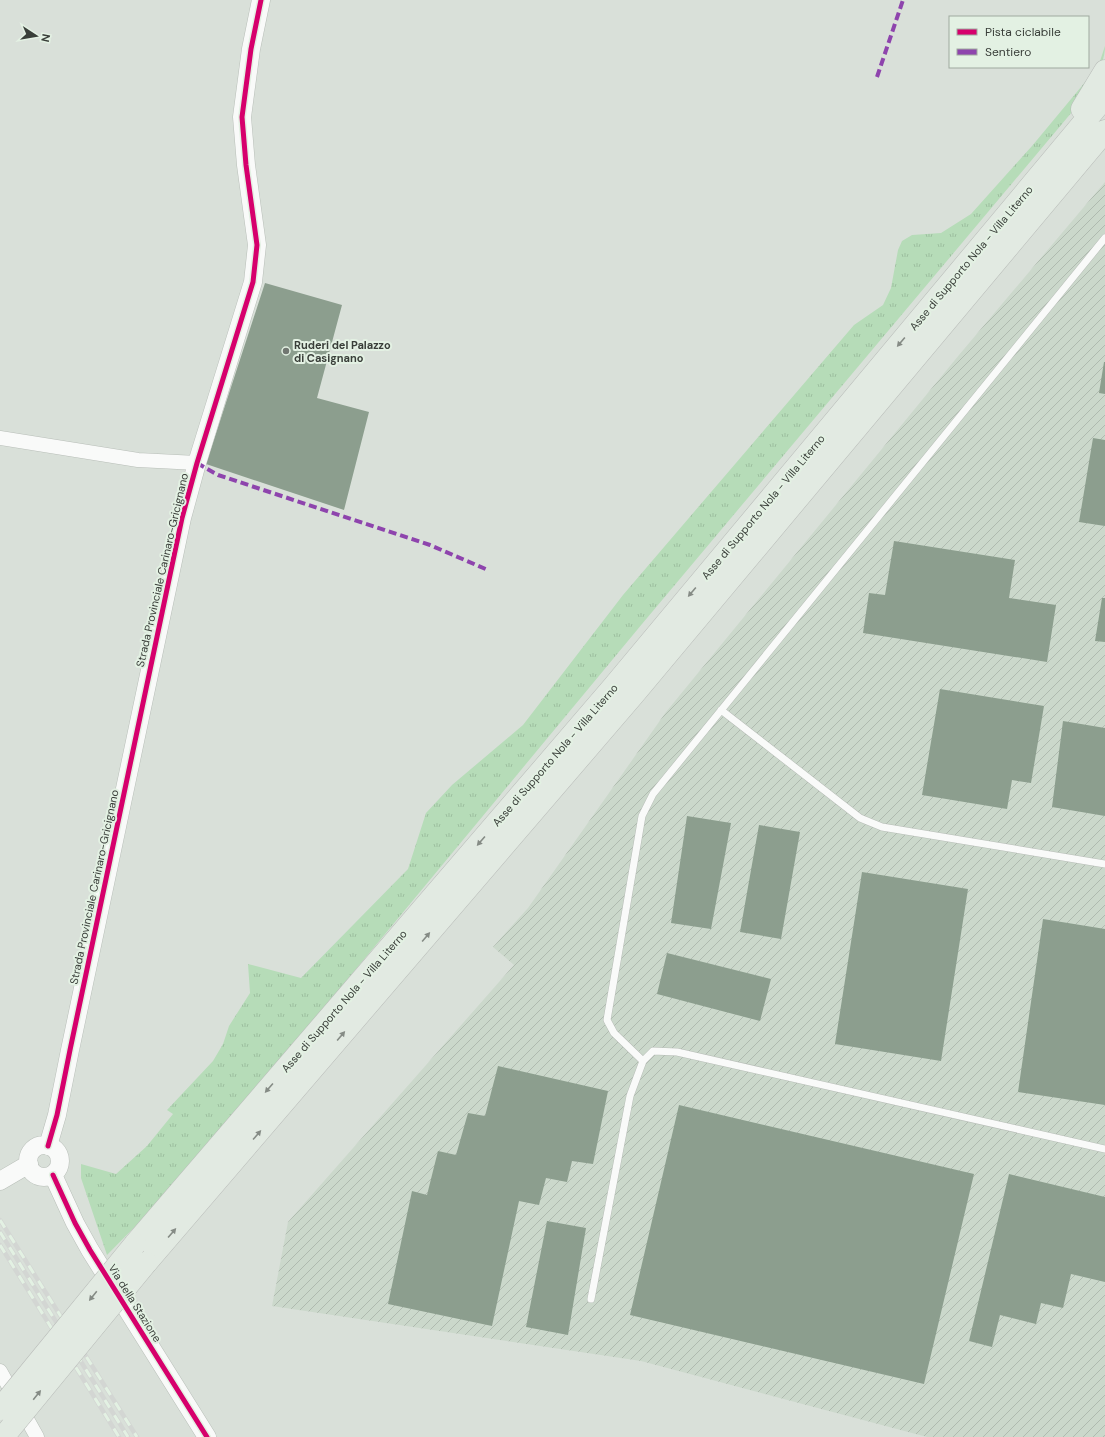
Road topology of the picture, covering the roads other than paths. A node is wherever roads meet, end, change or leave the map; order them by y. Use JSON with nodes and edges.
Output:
{"nodes":[{"id":1,"x":261,"y":0,"type":"edge"},
{"id":2,"x":1105,"y":71,"type":"edge"},
{"id":3,"x":1105,"y":97,"type":"edge"},
{"id":4,"x":1105,"y":131,"type":"edge"},
{"id":5,"x":1050,"y":163,"type":"junction"},
{"id":6,"x":1105,"y":238,"type":"edge"},
{"id":7,"x":0,"y":438,"type":"edge"},
{"id":8,"x":197,"y":463,"type":"junction"},
{"id":9,"x":721,"y":710,"type":"junction"},
{"id":10,"x":1105,"y":864,"type":"edge"},
{"id":11,"x":644,"y":1061,"type":"junction"},
{"id":12,"x":48,"y":1146,"type":"junction"},
{"id":13,"x":1105,"y":1148,"type":"edge"},
{"id":14,"x":29,"y":1164,"type":"junction"},
{"id":15,"x":53,"y":1175,"type":"junction"},
{"id":16,"x":0,"y":1181,"type":"edge"},
{"id":17,"x":591,"y":1299,"type":"dead end"},
{"id":18,"x":0,"y":1371,"type":"edge"},
{"id":19,"x":0,"y":1409,"type":"edge"},
{"id":20,"x":3,"y":1437,"type":"edge"},
{"id":21,"x":36,"y":1437,"type":"edge"},
{"id":22,"x":207,"y":1437,"type":"edge"}],
"edges":[{"from":1,"to":8,"type":"street","name":"Strada Provinciale Carinaro-Gricignano"},
{"from":2,"to":5,"type":"highway"},
{"from":3,"to":5,"type":"highway","name":"Asse di Supporto Nola - Villa Literno"},
{"from":20,"to":4,"type":"highway","name":"Asse di Supporto Nola - Villa Literno","one_way":true,"bridge":true},
{"from":5,"to":19,"type":"highway","name":"Asse di Supporto Nola - Villa Literno","one_way":true,"bridge":true},
{"from":6,"to":9,"type":"lane"},
{"from":7,"to":8,"type":"street"},
{"from":8,"to":12,"type":"street","name":"Strada Provinciale Carinaro-Gricignano"},
{"from":9,"to":10,"type":"lane"},
{"from":9,"to":11,"type":"lane"},
{"from":11,"to":13,"type":"lane"},
{"from":11,"to":17,"type":"lane"},
{"from":12,"to":14,"type":"street"},
{"from":12,"to":15,"type":"street"},
{"from":14,"to":15,"type":"street"},
{"from":14,"to":16,"type":"street"},
{"from":15,"to":22,"type":"street","name":"Via della Stazione"},
{"from":18,"to":21,"type":"street"}]}
